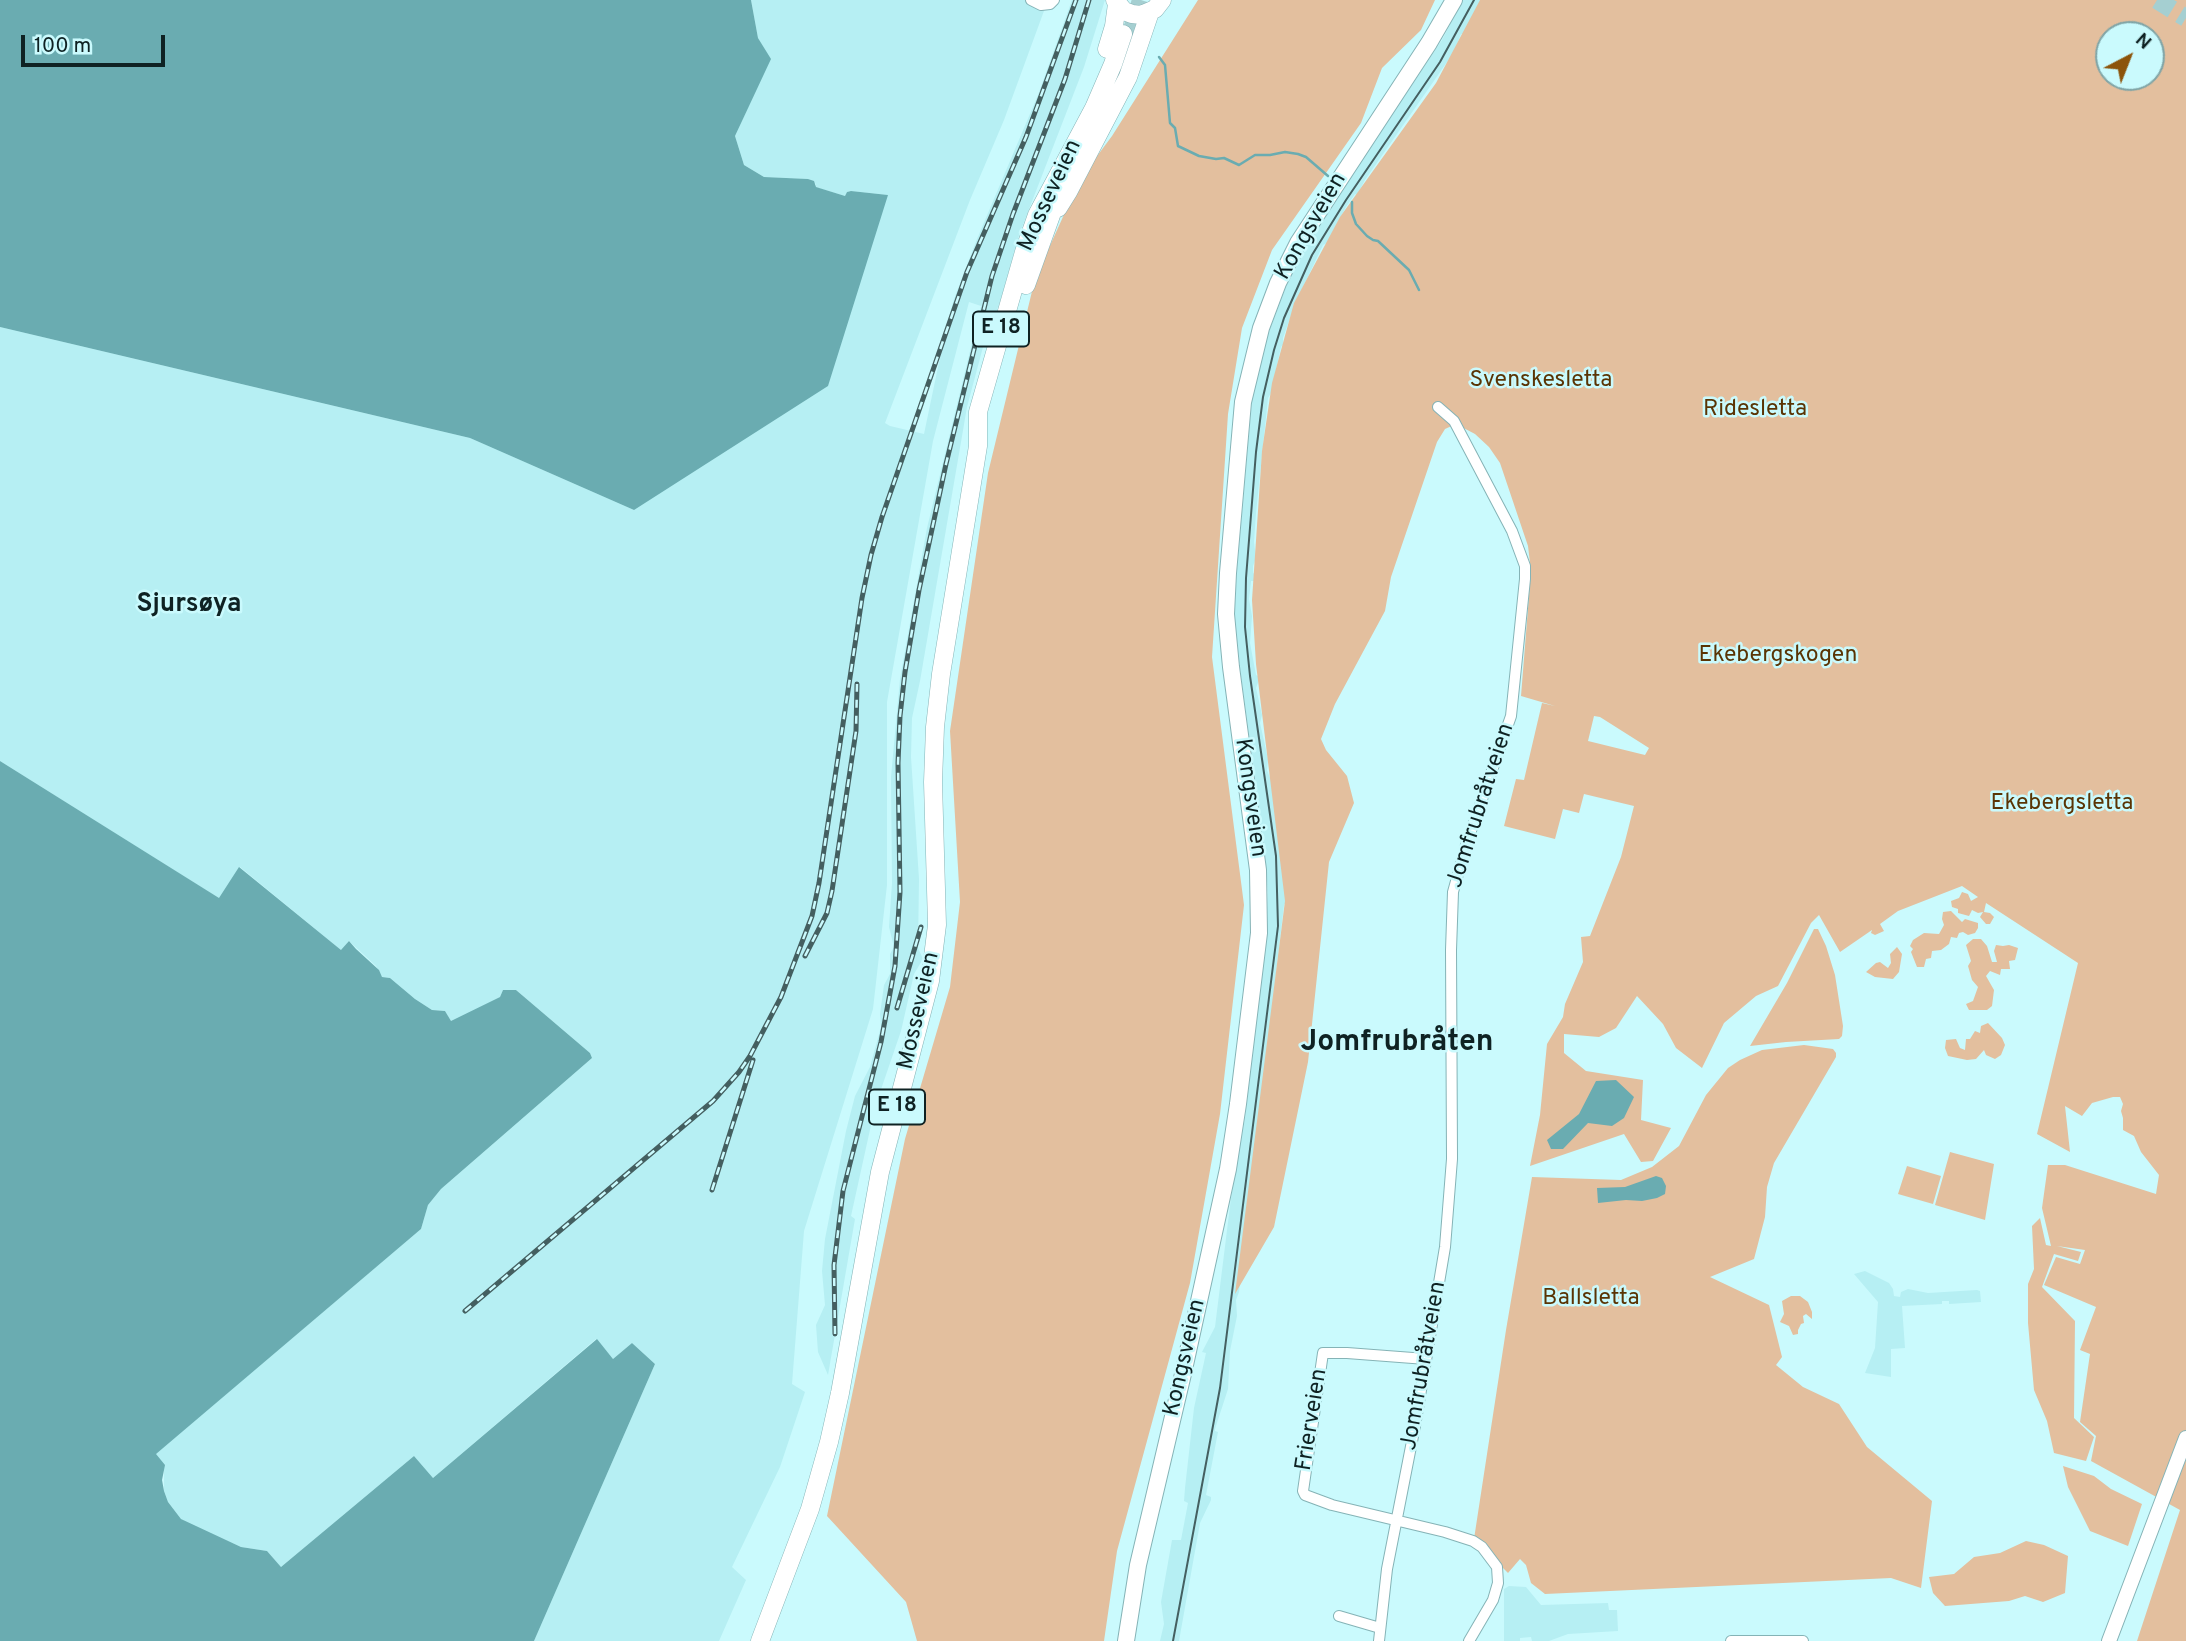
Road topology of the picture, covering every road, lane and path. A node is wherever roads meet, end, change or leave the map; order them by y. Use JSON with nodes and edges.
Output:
{"nodes":[{"id":1,"x":1031,"y":0,"type":"edge"},
{"id":2,"x":1054,"y":0,"type":"edge"},
{"id":3,"x":1454,"y":0,"type":"edge"},
{"id":4,"x":1116,"y":2,"type":"edge"},
{"id":5,"x":1156,"y":6,"type":"edge"},
{"id":6,"x":1126,"y":35,"type":"tunnel mouth"},
{"id":7,"x":1044,"y":217,"type":"junction"},
{"id":8,"x":1438,"y":407,"type":"dead end"},
{"id":9,"x":1426,"y":1359,"type":"junction"},
{"id":10,"x":2186,"y":1438,"type":"edge"},
{"id":11,"x":1396,"y":1520,"type":"junction"},
{"id":12,"x":773,"y":1605,"type":"junction"},
{"id":13,"x":1339,"y":1616,"type":"dead end"},
{"id":14,"x":1380,"y":1628,"type":"junction"},
{"id":15,"x":751,"y":1641,"type":"edge"},
{"id":16,"x":761,"y":1641,"type":"edge"},
{"id":17,"x":1126,"y":1641,"type":"edge"},
{"id":18,"x":1379,"y":1641,"type":"edge"},
{"id":19,"x":1469,"y":1641,"type":"edge"},
{"id":20,"x":1731,"y":1641,"type":"edge"},
{"id":21,"x":1802,"y":1641,"type":"edge"},
{"id":22,"x":2109,"y":1641,"type":"edge"}],
"edges":[{"from":1,"to":2,"type":"street"},
{"from":3,"to":17,"type":"main road","name":"Kongsveien"},
{"from":4,"to":5,"type":"highway","number":"E 18"},
{"from":4,"to":7,"type":"highway","number":"E 18"},
{"from":5,"to":7,"type":"highway","number":"E 18"},
{"from":6,"to":7,"type":"highway","name":"Mosseveien","number":"E 18"},
{"from":7,"to":12,"type":"highway","name":"Mosseveien","number":"E 18"},
{"from":8,"to":9,"type":"street","name":"Jomfrubråtveien"},
{"from":9,"to":11,"type":"street","name":"Jomfrubråtveien"},
{"from":9,"to":11,"type":"street","name":"Frierveien"},
{"from":10,"to":22,"type":"street"},
{"from":11,"to":14,"type":"street","name":"Jomfrubråtveien"},
{"from":11,"to":19,"type":"street"},
{"from":12,"to":15,"type":"highway","name":"Mosseveien","number":"E 18"},
{"from":12,"to":16,"type":"highway","name":"Mosseveien","number":"E 18"},
{"from":13,"to":14,"type":"street"},
{"from":14,"to":18,"type":"street","name":"Jomfrubråtveien"},
{"from":20,"to":21,"type":"street"}]}
